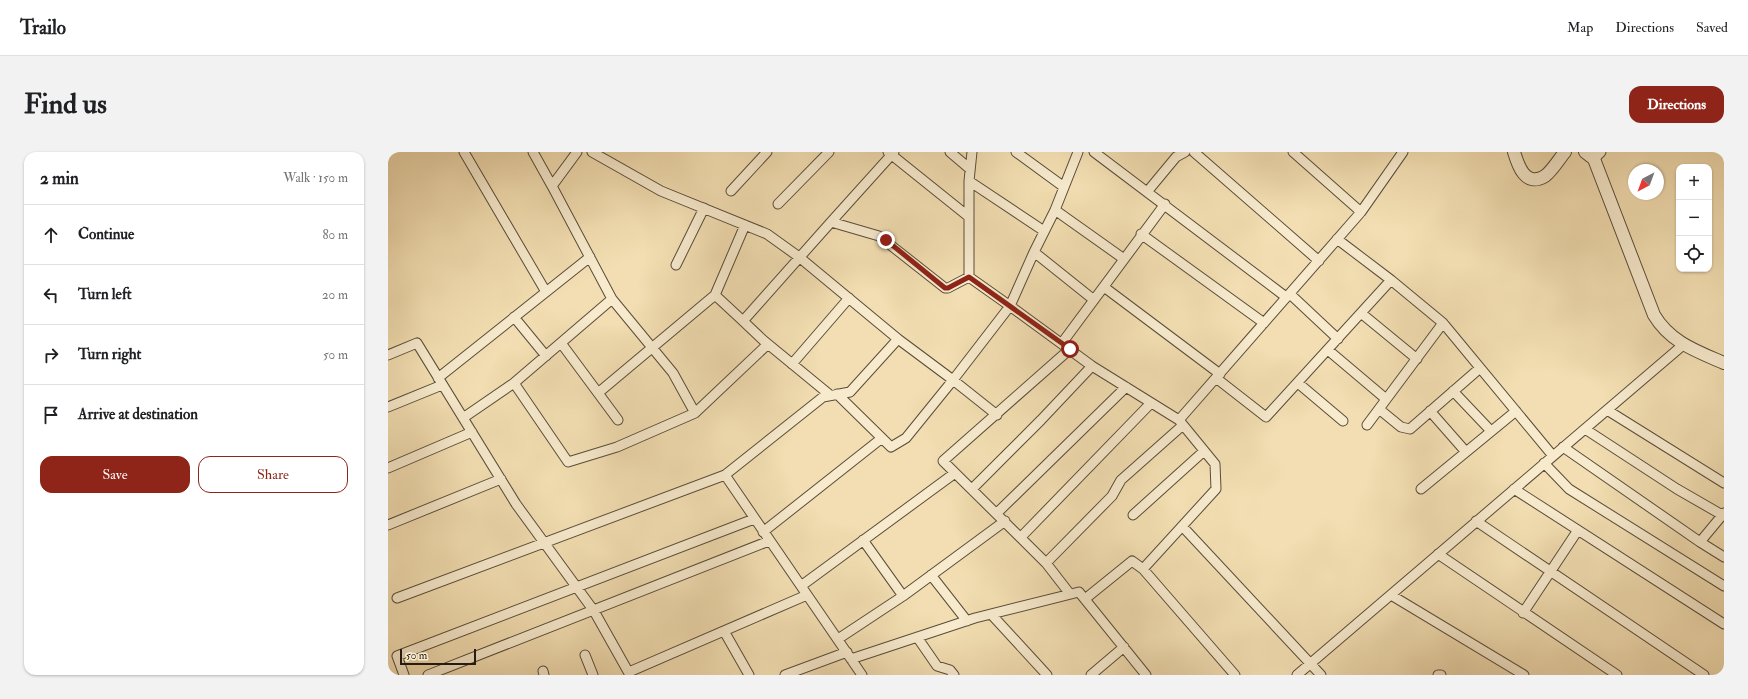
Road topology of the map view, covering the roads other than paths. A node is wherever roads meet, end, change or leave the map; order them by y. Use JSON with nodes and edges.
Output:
{"nodes":[{"id":1,"x":464,"y":152,"type":"edge"},
{"id":2,"x":533,"y":152,"type":"edge"},
{"id":3,"x":577,"y":152,"type":"edge"},
{"id":4,"x":592,"y":152,"type":"edge"},
{"id":5,"x":767,"y":152,"type":"edge"},
{"id":6,"x":829,"y":152,"type":"edge"},
{"id":7,"x":950,"y":152,"type":"edge"},
{"id":8,"x":972,"y":152,"type":"edge"},
{"id":9,"x":1016,"y":152,"type":"edge"},
{"id":10,"x":1078,"y":152,"type":"edge"},
{"id":11,"x":1094,"y":152,"type":"edge"},
{"id":12,"x":1185,"y":152,"type":"edge"},
{"id":13,"x":1194,"y":152,"type":"edge"},
{"id":14,"x":1294,"y":152,"type":"edge"},
{"id":15,"x":1403,"y":152,"type":"edge"},
{"id":16,"x":1514,"y":152,"type":"edge"},
{"id":17,"x":1565,"y":152,"type":"edge"},
{"id":18,"x":891,"y":153,"type":"edge"},
{"id":19,"x":1593,"y":154,"type":"edge"},
{"id":20,"x":1173,"y":155,"type":"edge"},
{"id":21,"x":970,"y":169,"type":"junction"},
{"id":22,"x":969,"y":181,"type":"junction"},
{"id":23,"x":552,"y":186,"type":"junction"},
{"id":24,"x":1064,"y":187,"type":"junction"},
{"id":25,"x":731,"y":192,"type":"dead end"},
{"id":26,"x":1147,"y":192,"type":"junction"},
{"id":27,"x":778,"y":204,"type":"dead end"},
{"id":28,"x":1164,"y":204,"type":"junction"},
{"id":29,"x":704,"y":208,"type":"junction"},
{"id":30,"x":1055,"y":210,"type":"junction"},
{"id":31,"x":1361,"y":212,"type":"junction"},
{"id":32,"x":969,"y":217,"type":"junction"},
{"id":33,"x":831,"y":222,"type":"junction"},
{"id":34,"x":745,"y":225,"type":"junction"},
{"id":35,"x":1044,"y":231,"type":"junction"},
{"id":36,"x":1141,"y":234,"type":"junction"},
{"id":37,"x":1337,"y":239,"type":"junction"},
{"id":38,"x":1034,"y":252,"type":"junction"},
{"id":39,"x":590,"y":257,"type":"junction"},
{"id":40,"x":799,"y":257,"type":"junction"},
{"id":41,"x":1124,"y":259,"type":"junction"},
{"id":42,"x":1319,"y":261,"type":"junction"},
{"id":43,"x":676,"y":265,"type":"dead end"},
{"id":44,"x":969,"y":277,"type":"junction"},
{"id":45,"x":1391,"y":280,"type":"junction"},
{"id":46,"x":1104,"y":287,"type":"junction"},
{"id":47,"x":546,"y":292,"type":"junction"},
{"id":48,"x":715,"y":295,"type":"junction"},
{"id":49,"x":1288,"y":296,"type":"junction"},
{"id":50,"x":849,"y":298,"type":"junction"},
{"id":51,"x":612,"y":299,"type":"junction"},
{"id":52,"x":1094,"y":300,"type":"junction"},
{"id":53,"x":1010,"y":306,"type":"junction"},
{"id":54,"x":1361,"y":313,"type":"junction"},
{"id":55,"x":514,"y":317,"type":"junction"},
{"id":56,"x":743,"y":321,"type":"junction"},
{"id":57,"x":1264,"y":323,"type":"junction"},
{"id":58,"x":1443,"y":324,"type":"junction"},
{"id":59,"x":898,"y":339,"type":"junction"},
{"id":60,"x":1338,"y":339,"type":"junction"},
{"id":61,"x":561,"y":343,"type":"junction"},
{"id":62,"x":1062,"y":343,"type":"junction"},
{"id":63,"x":768,"y":344,"type":"junction"},
{"id":64,"x":1683,"y":345,"type":"junction"},
{"id":65,"x":652,"y":347,"type":"junction"},
{"id":66,"x":1070,"y":349,"type":"junction"},
{"id":67,"x":1328,"y":350,"type":"junction"},
{"id":68,"x":388,"y":355,"type":"edge"},
{"id":69,"x":546,"y":356,"type":"junction"},
{"id":70,"x":1417,"y":358,"type":"junction"},
{"id":71,"x":1724,"y":363,"type":"edge"},
{"id":72,"x":792,"y":364,"type":"junction"},
{"id":73,"x":1092,"y":366,"type":"junction"},
{"id":74,"x":1480,"y":368,"type":"junction"},
{"id":75,"x":1218,"y":376,"type":"junction"},
{"id":76,"x":953,"y":380,"type":"junction"},
{"id":77,"x":440,"y":381,"type":"junction"},
{"id":78,"x":514,"y":382,"type":"junction"},
{"id":79,"x":1298,"y":383,"type":"junction"},
{"id":80,"x":1126,"y":388,"type":"junction"},
{"id":81,"x":1453,"y":391,"type":"junction"},
{"id":82,"x":598,"y":393,"type":"junction"},
{"id":83,"x":834,"y":395,"type":"junction"},
{"id":84,"x":1386,"y":399,"type":"junction"},
{"id":85,"x":1151,"y":403,"type":"junction"},
{"id":86,"x":388,"y":406,"type":"edge"},
{"id":87,"x":1379,"y":409,"type":"junction"},
{"id":88,"x":1607,"y":410,"type":"junction"},
{"id":89,"x":1430,"y":411,"type":"junction"},
{"id":90,"x":1516,"y":411,"type":"junction"},
{"id":91,"x":695,"y":413,"type":"junction"},
{"id":92,"x":997,"y":415,"type":"junction"},
{"id":93,"x":463,"y":418,"type":"junction"},
{"id":94,"x":618,"y":420,"type":"dead end"},
{"id":95,"x":1342,"y":421,"type":"dead end"},
{"id":96,"x":1181,"y":423,"type":"junction"},
{"id":97,"x":1367,"y":425,"type":"dead end"},
{"id":98,"x":1585,"y":429,"type":"junction"},
{"id":99,"x":1491,"y":431,"type":"junction"},
{"id":100,"x":472,"y":432,"type":"junction"},
{"id":101,"x":882,"y":438,"type":"junction"},
{"id":102,"x":1563,"y":447,"type":"junction"},
{"id":103,"x":1204,"y":451,"type":"junction"},
{"id":104,"x":1466,"y":452,"type":"junction"},
{"id":105,"x":1553,"y":456,"type":"junction"},
{"id":106,"x":1544,"y":463,"type":"junction"},
{"id":107,"x":388,"y":468,"type":"edge"},
{"id":108,"x":955,"y":473,"type":"junction"},
{"id":109,"x":725,"y":475,"type":"junction"},
{"id":110,"x":501,"y":479,"type":"junction"},
{"id":111,"x":1724,"y":483,"type":"edge"},
{"id":112,"x":972,"y":489,"type":"junction"},
{"id":113,"x":1420,"y":489,"type":"dead end"},
{"id":114,"x":1514,"y":489,"type":"junction"},
{"id":115,"x":997,"y":513,"type":"junction"},
{"id":116,"x":1133,"y":515,"type":"dead end"},
{"id":117,"x":1723,"y":515,"type":"edge"},
{"id":118,"x":754,"y":519,"type":"junction"},
{"id":119,"x":1004,"y":521,"type":"junction"},
{"id":120,"x":1476,"y":522,"type":"junction"},
{"id":121,"x":388,"y":525,"type":"edge"},
{"id":122,"x":1182,"y":526,"type":"junction"},
{"id":123,"x":1578,"y":530,"type":"junction"},
{"id":124,"x":763,"y":532,"type":"junction"},
{"id":125,"x":1020,"y":537,"type":"junction"},
{"id":126,"x":864,"y":540,"type":"junction"},
{"id":127,"x":544,"y":542,"type":"junction"},
{"id":128,"x":769,"y":542,"type":"junction"},
{"id":129,"x":1700,"y":542,"type":"junction"},
{"id":130,"x":1438,"y":554,"type":"junction"},
{"id":131,"x":1724,"y":557,"type":"edge"},
{"id":132,"x":1046,"y":563,"type":"junction"},
{"id":133,"x":1143,"y":569,"type":"junction"},
{"id":134,"x":1552,"y":571,"type":"junction"},
{"id":135,"x":931,"y":576,"type":"junction"},
{"id":136,"x":801,"y":586,"type":"junction"},
{"id":137,"x":1724,"y":586,"type":"edge"},
{"id":138,"x":576,"y":587,"type":"junction"},
{"id":139,"x":1070,"y":594,"type":"junction"},
{"id":140,"x":807,"y":595,"type":"junction"},
{"id":141,"x":1391,"y":595,"type":"junction"},
{"id":142,"x":903,"y":596,"type":"junction"},
{"id":143,"x":397,"y":598,"type":"dead end"},
{"id":144,"x":1084,"y":599,"type":"junction"},
{"id":145,"x":594,"y":611,"type":"junction"},
{"id":146,"x":1524,"y":613,"type":"junction"},
{"id":147,"x":991,"y":614,"type":"junction"},
{"id":148,"x":967,"y":621,"type":"junction"},
{"id":149,"x":1724,"y":624,"type":"edge"},
{"id":150,"x":724,"y":631,"type":"junction"},
{"id":151,"x":917,"y":637,"type":"junction"},
{"id":152,"x":838,"y":639,"type":"junction"},
{"id":153,"x":1124,"y":647,"type":"junction"},
{"id":154,"x":585,"y":655,"type":"dead end"},
{"id":155,"x":397,"y":656,"type":"junction"},
{"id":156,"x":849,"y":656,"type":"junction"},
{"id":157,"x":388,"y":660,"type":"edge"},
{"id":158,"x":1310,"y":664,"type":"junction"},
{"id":159,"x":629,"y":674,"type":"edge"},
{"id":160,"x":404,"y":675,"type":"edge"},
{"id":161,"x":428,"y":675,"type":"edge"},
{"id":162,"x":593,"y":675,"type":"edge"},
{"id":163,"x":749,"y":675,"type":"edge"},
{"id":164,"x":785,"y":675,"type":"edge"},
{"id":165,"x":862,"y":675,"type":"edge"},
{"id":166,"x":954,"y":675,"type":"edge"},
{"id":167,"x":1047,"y":675,"type":"edge"},
{"id":168,"x":1091,"y":675,"type":"edge"},
{"id":169,"x":1146,"y":675,"type":"edge"},
{"id":170,"x":1235,"y":675,"type":"edge"},
{"id":171,"x":1297,"y":675,"type":"edge"},
{"id":172,"x":1321,"y":675,"type":"edge"},
{"id":173,"x":1524,"y":675,"type":"edge"},
{"id":174,"x":1617,"y":675,"type":"edge"},
{"id":175,"x":1704,"y":675,"type":"edge"}],
"edges":[{"from":1,"to":47,"type":"street"},
{"from":2,"to":23,"type":"street"},
{"from":3,"to":23,"type":"street"},
{"from":4,"to":29,"type":"street"},
{"from":5,"to":25,"type":"street"},
{"from":6,"to":27,"type":"street"},
{"from":7,"to":21,"type":"street"},
{"from":8,"to":21,"type":"street"},
{"from":9,"to":24,"type":"street"},
{"from":10,"to":24,"type":"street"},
{"from":11,"to":26,"type":"street"},
{"from":12,"to":20,"type":"street"},
{"from":13,"to":42,"type":"street"},
{"from":14,"to":31,"type":"street"},
{"from":15,"to":31,"type":"street"},
{"from":16,"to":17,"type":"street"},
{"from":18,"to":32,"type":"street"},
{"from":18,"to":33,"type":"street"},
{"from":19,"to":64,"type":"street"},
{"from":20,"to":26,"type":"street"},
{"from":21,"to":22,"type":"street"},
{"from":22,"to":32,"type":"street"},
{"from":22,"to":35,"type":"street"},
{"from":23,"to":39,"type":"street"},
{"from":24,"to":30,"type":"street"},
{"from":26,"to":28,"type":"street"},
{"from":28,"to":36,"type":"street"},
{"from":28,"to":49,"type":"street"},
{"from":29,"to":34,"type":"street"},
{"from":29,"to":43,"type":"street"},
{"from":30,"to":35,"type":"street"},
{"from":30,"to":41,"type":"street"},
{"from":31,"to":37,"type":"street"},
{"from":32,"to":44,"type":"street"},
{"from":33,"to":40,"type":"street"},
{"from":33,"to":44,"type":"street"},
{"from":34,"to":40,"type":"street"},
{"from":34,"to":48,"type":"street"},
{"from":35,"to":38,"type":"street"},
{"from":36,"to":41,"type":"street"},
{"from":36,"to":57,"type":"street"},
{"from":37,"to":42,"type":"street"},
{"from":37,"to":45,"type":"street"},
{"from":38,"to":52,"type":"street"},
{"from":38,"to":53,"type":"street"},
{"from":39,"to":47,"type":"street"},
{"from":39,"to":51,"type":"street"},
{"from":40,"to":50,"type":"street"},
{"from":40,"to":56,"type":"street"},
{"from":41,"to":46,"type":"street"},
{"from":42,"to":49,"type":"street"},
{"from":44,"to":53,"type":"street"},
{"from":45,"to":54,"type":"street"},
{"from":45,"to":58,"type":"street"},
{"from":46,"to":52,"type":"street"},
{"from":46,"to":75,"type":"street"},
{"from":47,"to":55,"type":"street"},
{"from":48,"to":56,"type":"street"},
{"from":48,"to":65,"type":"street"},
{"from":49,"to":57,"type":"street"},
{"from":49,"to":60,"type":"street"},
{"from":50,"to":59,"type":"street"},
{"from":50,"to":72,"type":"street"},
{"from":51,"to":61,"type":"street"},
{"from":51,"to":65,"type":"street"},
{"from":52,"to":62,"type":"street"},
{"from":53,"to":62,"type":"street"},
{"from":53,"to":76,"type":"street"},
{"from":54,"to":60,"type":"street"},
{"from":54,"to":70,"type":"street"},
{"from":55,"to":69,"type":"street"},
{"from":55,"to":77,"type":"street"},
{"from":56,"to":63,"type":"street"},
{"from":57,"to":75,"type":"street"},
{"from":58,"to":70,"type":"street"},
{"from":58,"to":74,"type":"street"},
{"from":59,"to":76,"type":"street"},
{"from":59,"to":83,"type":"street"},
{"from":60,"to":67,"type":"street"},
{"from":61,"to":69,"type":"street"},
{"from":61,"to":82,"type":"street"},
{"from":62,"to":66,"type":"street"},
{"from":63,"to":72,"type":"street"},
{"from":63,"to":91,"type":"street"},
{"from":64,"to":71,"type":"street"},
{"from":64,"to":88,"type":"street"},
{"from":65,"to":82,"type":"street"},
{"from":65,"to":91,"type":"street"},
{"from":66,"to":73,"type":"street"},
{"from":66,"to":92,"type":"street"},
{"from":67,"to":79,"type":"street"},
{"from":67,"to":84,"type":"street"},
{"from":68,"to":77,"type":"street"},
{"from":69,"to":78,"type":"street"},
{"from":70,"to":84,"type":"street"},
{"from":72,"to":83,"type":"street"},
{"from":73,"to":80,"type":"street"},
{"from":73,"to":112,"type":"street"},
{"from":74,"to":81,"type":"street"},
{"from":74,"to":90,"type":"street"},
{"from":75,"to":79,"type":"street"},
{"from":75,"to":96,"type":"street"},
{"from":76,"to":92,"type":"street"},
{"from":76,"to":101,"type":"street"},
{"from":77,"to":86,"type":"street"},
{"from":77,"to":93,"type":"street"},
{"from":78,"to":91,"type":"street"},
{"from":78,"to":93,"type":"street"},
{"from":79,"to":95,"type":"street"},
{"from":80,"to":85,"type":"street"},
{"from":80,"to":115,"type":"street"},
{"from":81,"to":89,"type":"street"},
{"from":81,"to":99,"type":"street"},
{"from":82,"to":94,"type":"street"},
{"from":83,"to":101,"type":"street"},
{"from":83,"to":109,"type":"street"},
{"from":84,"to":87,"type":"street"},
{"from":85,"to":96,"type":"street"},
{"from":85,"to":125,"type":"street"},
{"from":87,"to":89,"type":"street"},
{"from":87,"to":97,"type":"street"},
{"from":88,"to":98,"type":"street"},
{"from":88,"to":111,"type":"street"},
{"from":89,"to":104,"type":"street"},
{"from":90,"to":99,"type":"street"},
{"from":90,"to":105,"type":"street"},
{"from":92,"to":108,"type":"street"},
{"from":93,"to":100,"type":"street"},
{"from":96,"to":103,"type":"street"},
{"from":96,"to":132,"type":"street"},
{"from":98,"to":102,"type":"street"},
{"from":98,"to":117,"type":"street"},
{"from":99,"to":104,"type":"street"},
{"from":100,"to":107,"type":"street"},
{"from":100,"to":110,"type":"street"},
{"from":101,"to":124,"type":"street"},
{"from":102,"to":105,"type":"street"},
{"from":102,"to":129,"type":"street"},
{"from":103,"to":116,"type":"street"},
{"from":103,"to":122,"type":"street"},
{"from":104,"to":113,"type":"street"},
{"from":105,"to":106,"type":"street"},
{"from":106,"to":114,"type":"street"},
{"from":106,"to":137,"type":"street"},
{"from":108,"to":112,"type":"street"},
{"from":108,"to":126,"type":"street"},
{"from":109,"to":118,"type":"street"},
{"from":109,"to":127,"type":"street"},
{"from":110,"to":121,"type":"street"},
{"from":110,"to":127,"type":"street"},
{"from":112,"to":115,"type":"street"},
{"from":114,"to":120,"type":"street"},
{"from":114,"to":123,"type":"street"},
{"from":115,"to":119,"type":"street"},
{"from":117,"to":129,"type":"street"},
{"from":118,"to":124,"type":"street"},
{"from":118,"to":138,"type":"street"},
{"from":119,"to":125,"type":"street"},
{"from":119,"to":135,"type":"street"},
{"from":120,"to":130,"type":"street"},
{"from":120,"to":134,"type":"street"},
{"from":122,"to":133,"type":"street"},
{"from":122,"to":158,"type":"street"},
{"from":123,"to":134,"type":"street"},
{"from":123,"to":149,"type":"street"},
{"from":124,"to":128,"type":"street"},
{"from":125,"to":132,"type":"street"},
{"from":126,"to":136,"type":"street"},
{"from":126,"to":142,"type":"street"},
{"from":127,"to":138,"type":"street"},
{"from":127,"to":143,"type":"street"},
{"from":128,"to":136,"type":"street"},
{"from":128,"to":145,"type":"street"},
{"from":129,"to":131,"type":"street"},
{"from":130,"to":141,"type":"street"},
{"from":130,"to":146,"type":"street"},
{"from":132,"to":139,"type":"street"},
{"from":133,"to":144,"type":"street"},
{"from":133,"to":170,"type":"street"},
{"from":134,"to":146,"type":"street"},
{"from":134,"to":175,"type":"street"},
{"from":135,"to":142,"type":"street"},
{"from":135,"to":148,"type":"street"},
{"from":136,"to":140,"type":"street"},
{"from":138,"to":145,"type":"street"},
{"from":138,"to":155,"type":"street"},
{"from":139,"to":144,"type":"street"},
{"from":139,"to":147,"type":"street"},
{"from":140,"to":150,"type":"street"},
{"from":140,"to":152,"type":"street"},
{"from":141,"to":158,"type":"street"},
{"from":141,"to":173,"type":"street"},
{"from":142,"to":152,"type":"street"},
{"from":144,"to":153,"type":"street"},
{"from":145,"to":159,"type":"street"},
{"from":145,"to":161,"type":"street"},
{"from":146,"to":174,"type":"street"},
{"from":147,"to":148,"type":"street"},
{"from":147,"to":167,"type":"street"},
{"from":148,"to":151,"type":"street"},
{"from":150,"to":159,"type":"street"},
{"from":150,"to":163,"type":"street"},
{"from":151,"to":156,"type":"street"},
{"from":151,"to":166,"type":"street"},
{"from":152,"to":156,"type":"street"},
{"from":153,"to":168,"type":"street"},
{"from":153,"to":169,"type":"street"},
{"from":154,"to":162,"type":"street"},
{"from":155,"to":157,"type":"street"},
{"from":155,"to":160,"type":"street"},
{"from":156,"to":164,"type":"street"},
{"from":156,"to":165,"type":"street"},
{"from":158,"to":171,"type":"street"},
{"from":158,"to":172,"type":"street"}]}
